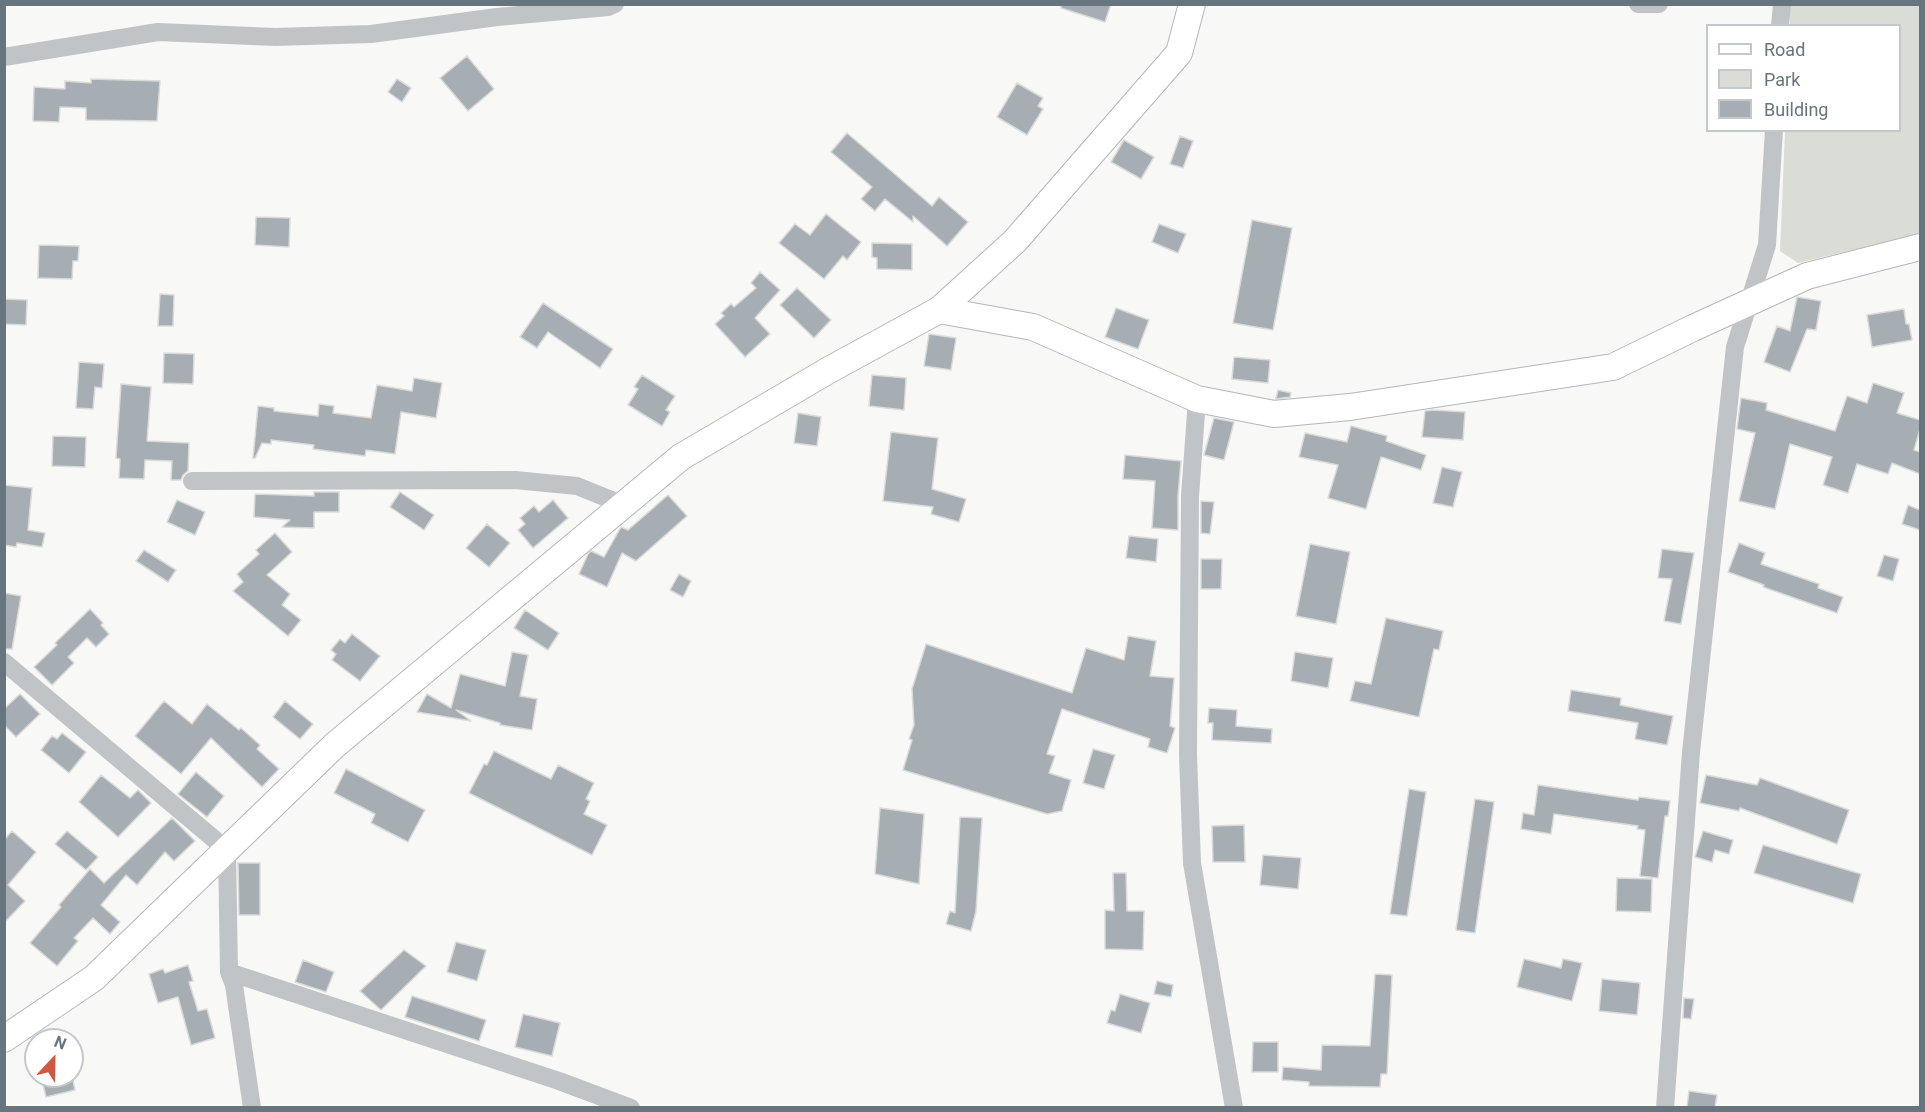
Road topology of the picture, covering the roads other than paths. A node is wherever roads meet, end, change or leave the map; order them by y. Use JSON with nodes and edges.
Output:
{"nodes":[{"id":1,"x":615,"y":4,"type":"edge"},
{"id":2,"x":1192,"y":4,"type":"edge"},
{"id":3,"x":1638,"y":4,"type":"edge"},
{"id":4,"x":1659,"y":4,"type":"edge"},
{"id":5,"x":1782,"y":4,"type":"edge"},
{"id":6,"x":1780,"y":24,"type":"edge"},
{"id":7,"x":4,"y":57,"type":"edge"},
{"id":8,"x":1774,"y":132,"type":"edge"},
{"id":9,"x":1920,"y":247,"type":"edge"},
{"id":10,"x":1749,"y":302,"type":"junction"},
{"id":11,"x":939,"y":310,"type":"junction"},
{"id":12,"x":1197,"y":399,"type":"junction"},
{"id":13,"x":192,"y":481,"type":"dead end"},
{"id":14,"x":624,"y":505,"type":"junction"},
{"id":15,"x":4,"y":662,"type":"edge"},
{"id":16,"x":227,"y":850,"type":"junction"},
{"id":17,"x":229,"y":972,"type":"junction"},
{"id":18,"x":4,"y":1039,"type":"edge"},
{"id":19,"x":252,"y":1107,"type":"edge"},
{"id":20,"x":631,"y":1107,"type":"edge"},
{"id":21,"x":1234,"y":1107,"type":"edge"},
{"id":22,"x":1665,"y":1107,"type":"edge"}],
"edges":[{"from":1,"to":7,"type":"street"},
{"from":2,"to":11,"type":"street"},
{"from":3,"to":4,"type":"street"},
{"from":5,"to":6,"type":"street"},
{"from":8,"to":10,"type":"street"},
{"from":9,"to":10,"type":"street"},
{"from":10,"to":12,"type":"street"},
{"from":10,"to":22,"type":"street"},
{"from":11,"to":12,"type":"street"},
{"from":11,"to":14,"type":"street"},
{"from":12,"to":21,"type":"street"},
{"from":13,"to":14,"type":"street"},
{"from":14,"to":16,"type":"street"},
{"from":15,"to":16,"type":"street"},
{"from":16,"to":17,"type":"street"},
{"from":16,"to":18,"type":"street"},
{"from":17,"to":19,"type":"street"},
{"from":17,"to":20,"type":"street"}]}
